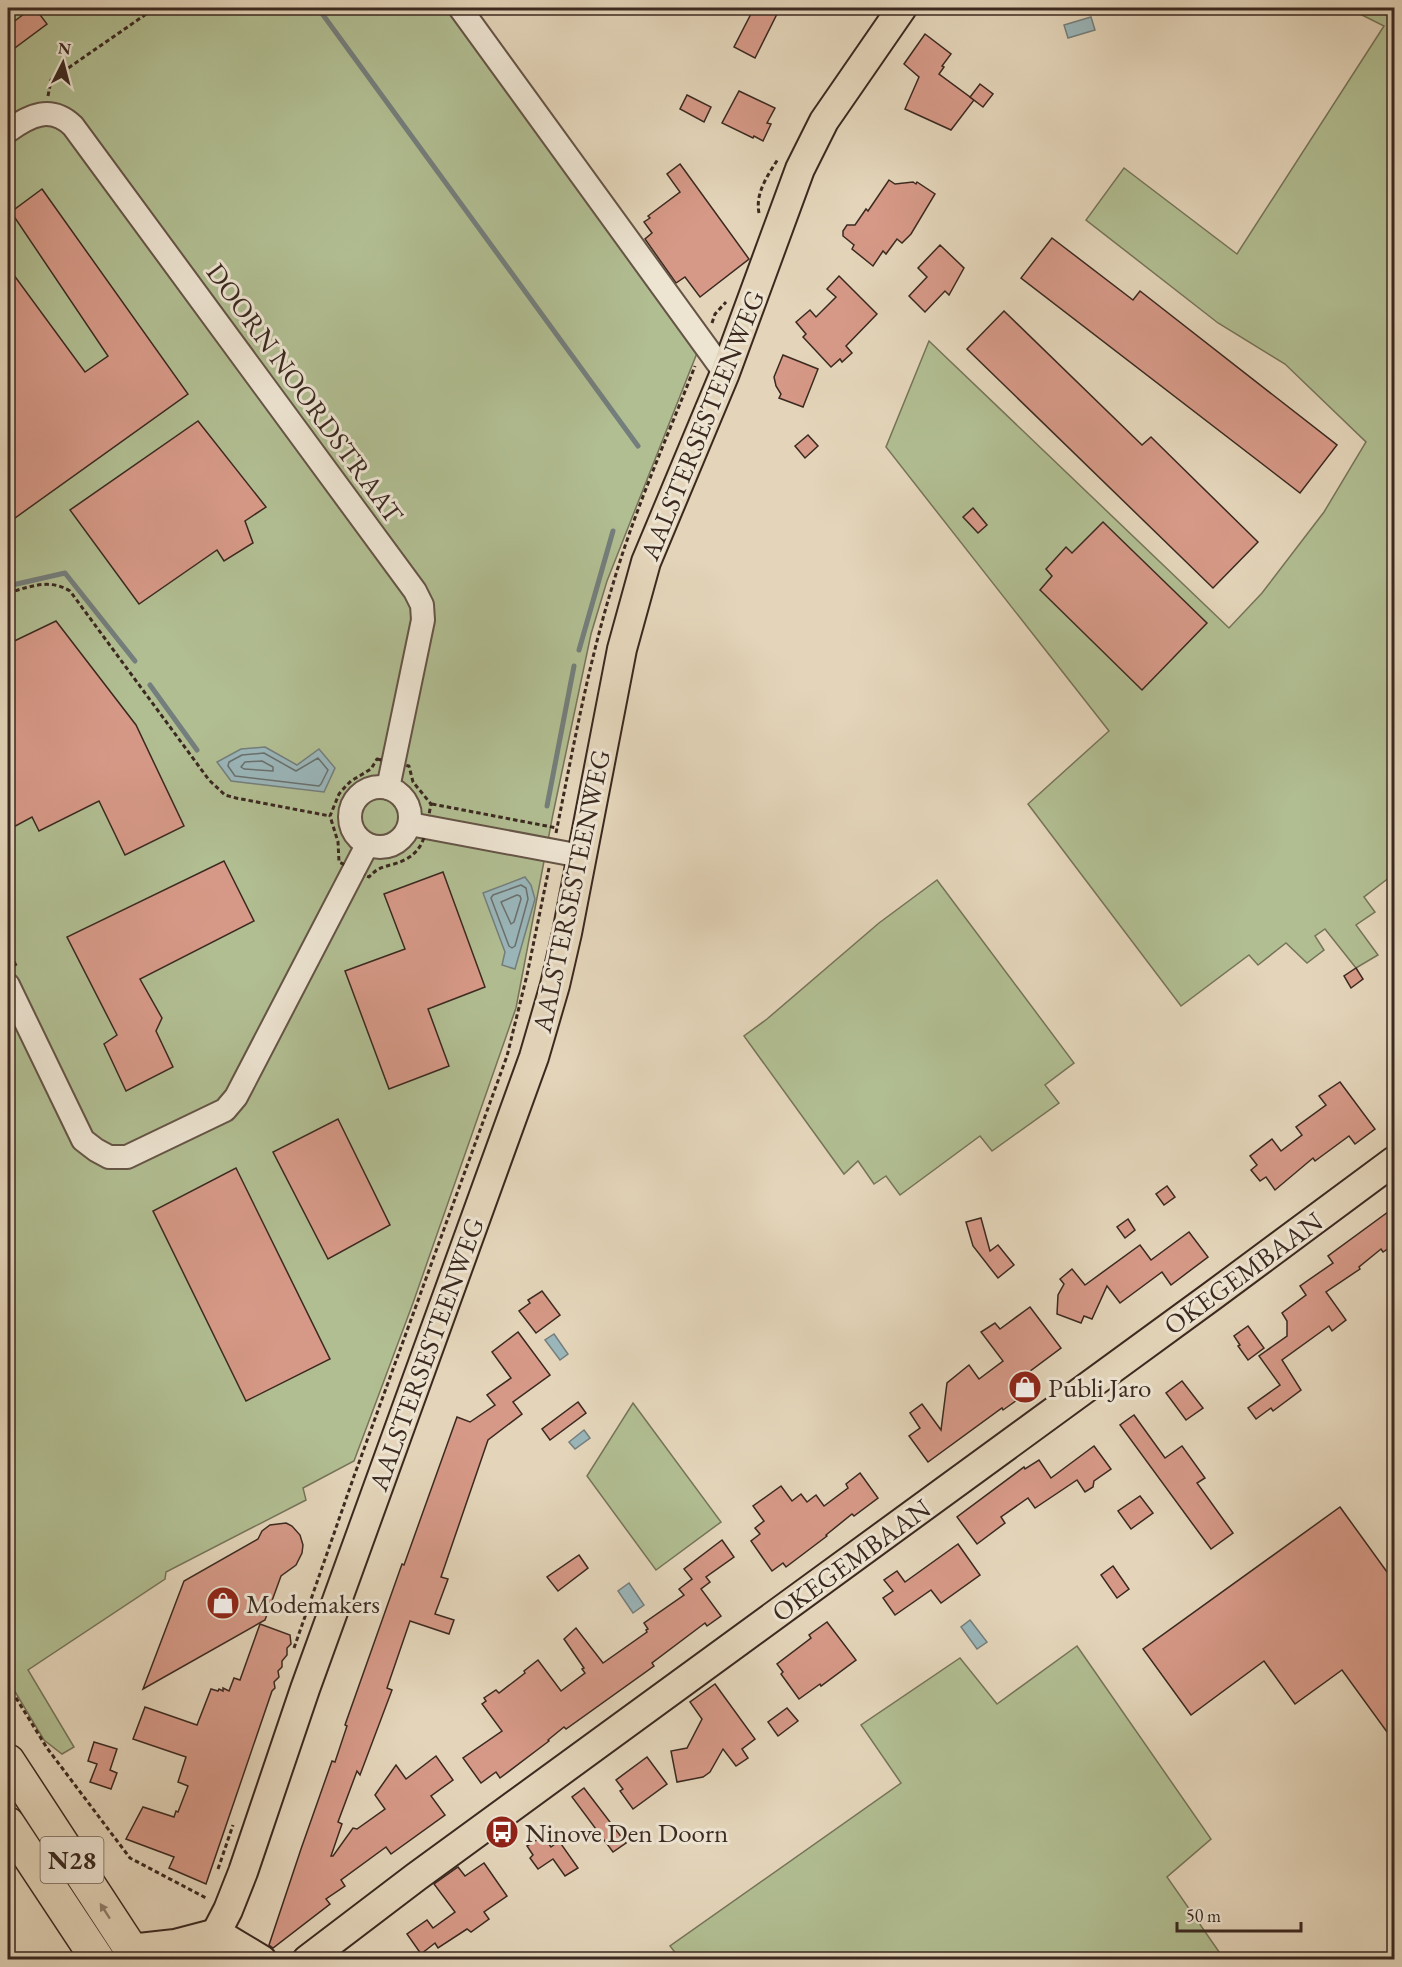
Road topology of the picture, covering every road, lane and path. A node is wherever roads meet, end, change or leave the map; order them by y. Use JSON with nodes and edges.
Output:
{"nodes":[{"id":1,"x":153,"y":8,"type":"edge"},
{"id":2,"x":460,"y":8,"type":"edge"},
{"id":3,"x":902,"y":8,"type":"edge"},
{"id":4,"x":48,"y":97,"type":"dead end"},
{"id":5,"x":8,"y":131,"type":"edge"},
{"id":6,"x":780,"y":156,"type":"dead end"},
{"id":7,"x":760,"y":216,"type":"dead end"},
{"id":8,"x":729,"y":299,"type":"dead end"},
{"id":9,"x":704,"y":344,"type":"junction"},
{"id":10,"x":725,"y":373,"type":"junction"},
{"id":11,"x":8,"y":593,"type":"edge"},
{"id":12,"x":393,"y":762,"type":"junction"},
{"id":13,"x":387,"y":788,"type":"junction"},
{"id":14,"x":431,"y":804,"type":"junction"},
{"id":15,"x":330,"y":816,"type":"junction"},
{"id":16,"x":418,"y":825,"type":"junction"},
{"id":17,"x":556,"y":828,"type":"junction"},
{"id":18,"x":367,"y":845,"type":"junction"},
{"id":19,"x":552,"y":851,"type":"junction"},
{"id":20,"x":581,"y":856,"type":"junction"},
{"id":21,"x":354,"y":869,"type":"junction"},
{"id":22,"x":8,"y":948,"type":"edge"},
{"id":23,"x":13,"y":978,"type":"edge"},
{"id":24,"x":1395,"y":1161,"type":"edge"},
{"id":25,"x":292,"y":1653,"type":"dead end"},
{"id":26,"x":8,"y":1684,"type":"edge"},
{"id":27,"x":8,"y":1761,"type":"edge"},
{"id":28,"x":234,"y":1823,"type":"dead end"},
{"id":29,"x":8,"y":1824,"type":"edge"},
{"id":30,"x":217,"y":1874,"type":"dead end"},
{"id":31,"x":211,"y":1891,"type":"dead end"},
{"id":32,"x":217,"y":1932,"type":"junction"},
{"id":33,"x":134,"y":1954,"type":"edge"},
{"id":34,"x":98,"y":1959,"type":"edge"},
{"id":35,"x":202,"y":1959,"type":"edge"},
{"id":36,"x":262,"y":1959,"type":"edge"},
{"id":37,"x":307,"y":1959,"type":"edge"}],
"edges":[{"from":1,"to":4,"type":"path"},
{"from":2,"to":9,"type":"street"},
{"from":3,"to":10,"type":"main road","name":"AALSTERSESTEENWEG"},
{"from":5,"to":12,"type":"street","name":"DOORN NOORDSTRAAT"},
{"from":6,"to":7,"type":"path"},
{"from":8,"to":9,"type":"path"},
{"from":9,"to":10,"type":"street"},
{"from":9,"to":17,"type":"path"},
{"from":10,"to":20,"type":"main road","name":"AALSTERSESTEENWEG"},
{"from":11,"to":15,"type":"path"},
{"from":12,"to":13,"type":"street","name":"DOORN NOORDSTRAAT"},
{"from":12,"to":14,"type":"path"},
{"from":12,"to":15,"type":"path"},
{"from":13,"to":16,"type":"street"},
{"from":13,"to":18,"type":"street"},
{"from":14,"to":16,"type":"path"},
{"from":14,"to":17,"type":"path"},
{"from":15,"to":21,"type":"path"},
{"from":16,"to":18,"type":"street"},
{"from":16,"to":19,"type":"street"},
{"from":16,"to":21,"type":"path"},
{"from":17,"to":19,"type":"path"},
{"from":18,"to":21,"type":"street"},
{"from":19,"to":20,"type":"street"},
{"from":19,"to":25,"type":"path"},
{"from":20,"to":32,"type":"main road","name":"AALSTERSESTEENWEG"},
{"from":21,"to":23,"type":"street"},
{"from":22,"to":23,"type":"path"},
{"from":24,"to":37,"type":"main road","name":"OKEGEMBAAN"},
{"from":26,"to":31,"type":"path"},
{"from":33,"to":27,"type":"highway","number":"N28","one_way":true},
{"from":28,"to":30,"type":"path"},
{"from":29,"to":34,"type":"highway","number":"N28"},
{"from":32,"to":33,"type":"main road"},
{"from":32,"to":35,"type":"main road","name":"AALSTERSESTEENWEG"},
{"from":32,"to":36,"type":"main road"}]}
